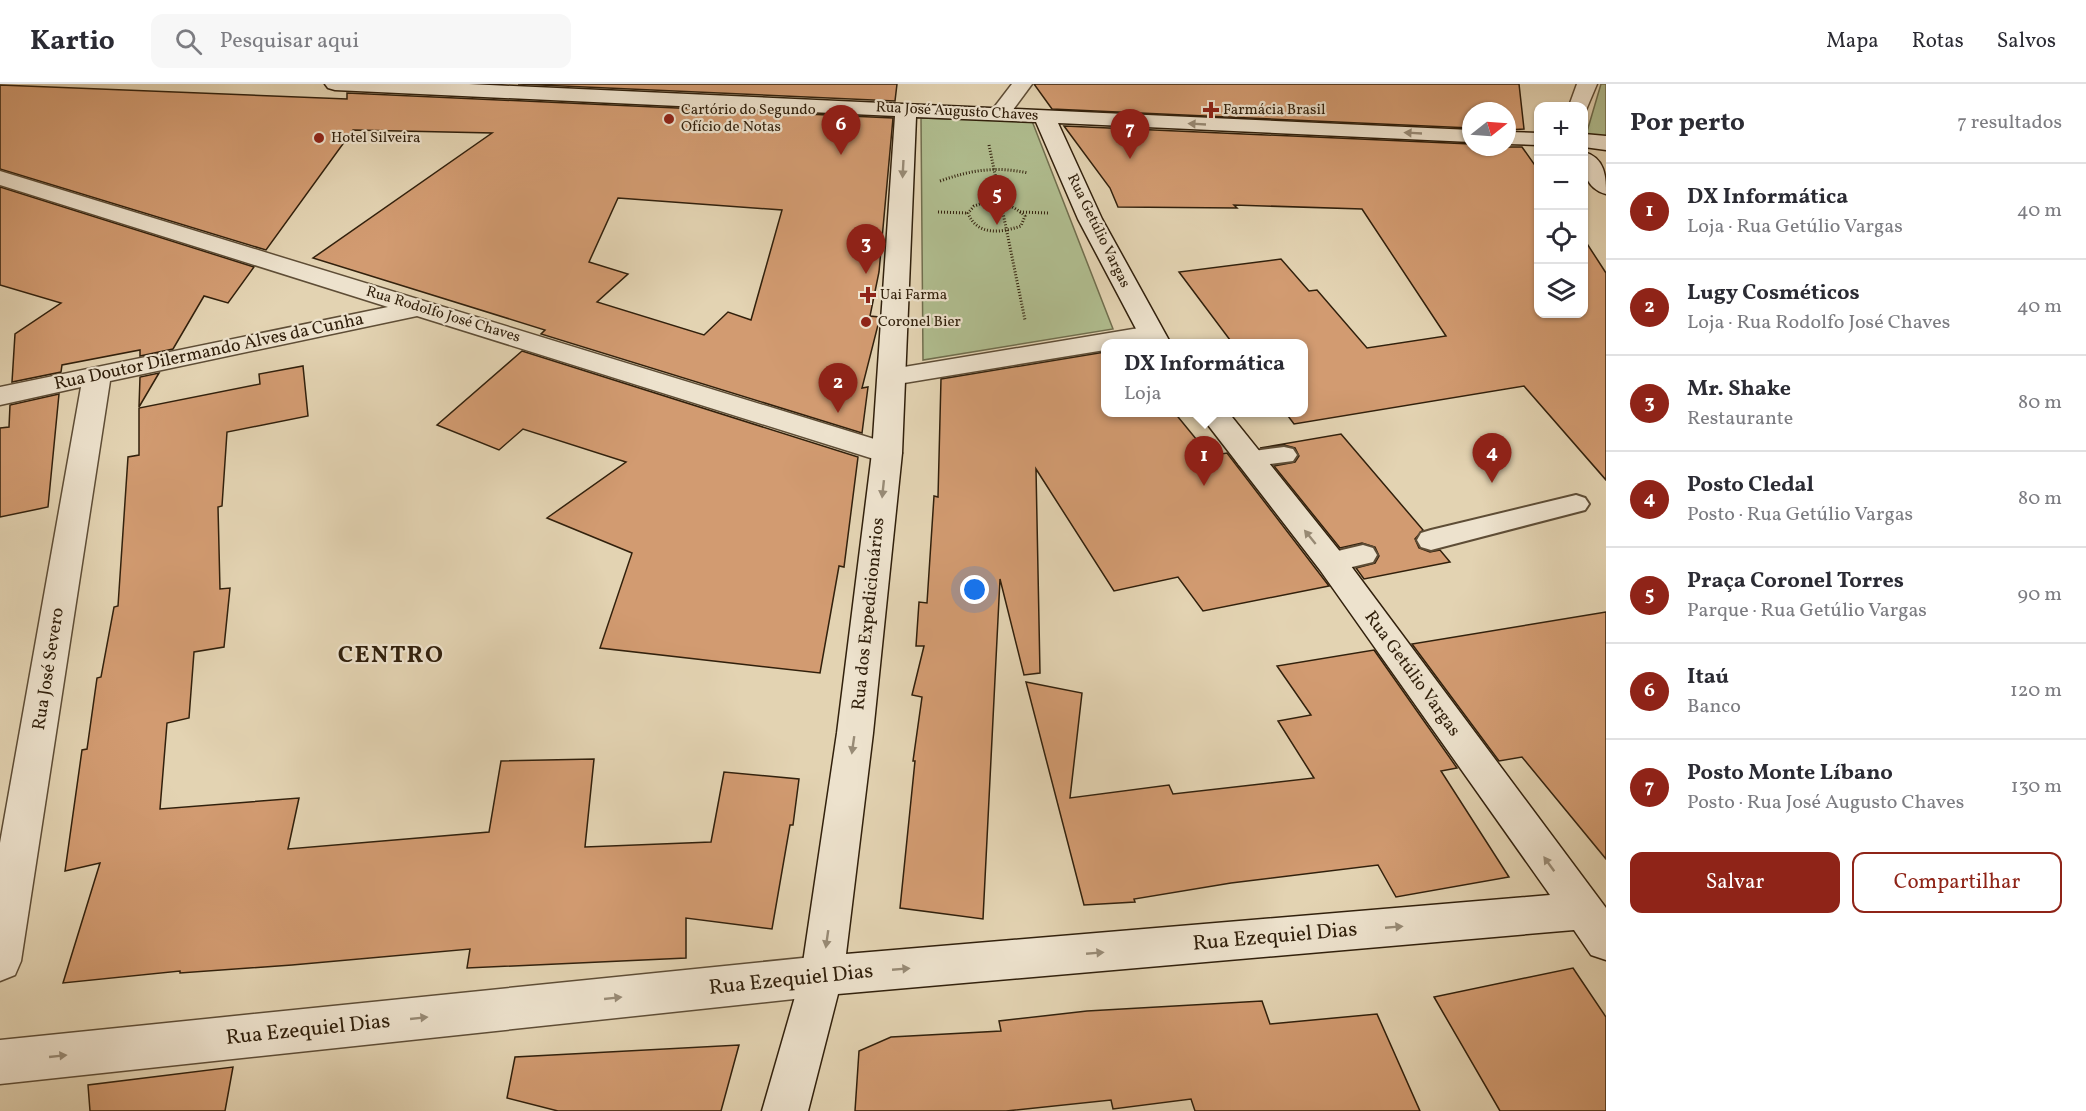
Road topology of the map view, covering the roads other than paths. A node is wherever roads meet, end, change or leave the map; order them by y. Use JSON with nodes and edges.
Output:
{"nodes":[{"id":1,"x":335,"y":84,"type":"edge"},
{"id":2,"x":1022,"y":84,"type":"edge"},
{"id":3,"x":1587,"y":84,"type":"edge"},
{"id":4,"x":451,"y":86,"type":"edge"},
{"id":5,"x":1580,"y":102,"type":"edge"},
{"id":6,"x":906,"y":110,"type":"junction"},
{"id":7,"x":990,"y":113,"type":"junction"},
{"id":8,"x":1044,"y":116,"type":"junction"},
{"id":9,"x":1462,"y":136,"type":"edge"},
{"id":10,"x":1516,"y":138,"type":"edge"},
{"id":11,"x":1534,"y":139,"type":"edge"},
{"id":12,"x":1588,"y":141,"type":"edge"},
{"id":13,"x":1606,"y":143,"type":"edge"},
{"id":14,"x":1588,"y":164,"type":"edge"},
{"id":15,"x":0,"y":178,"type":"edge"},
{"id":16,"x":1606,"y":187,"type":"edge"},
{"id":17,"x":418,"y":308,"type":"junction"},
{"id":18,"x":1154,"y":339,"type":"edge"},
{"id":19,"x":1101,"y":346,"type":"edge"},
{"id":20,"x":892,"y":376,"type":"junction"},
{"id":21,"x":98,"y":377,"type":"junction"},
{"id":22,"x":0,"y":396,"type":"edge"},
{"id":23,"x":1216,"y":417,"type":"edge"},
{"id":24,"x":887,"y":453,"type":"junction"},
{"id":25,"x":1284,"y":455,"type":"dead end"},
{"id":26,"x":1248,"y":459,"type":"junction"},
{"id":27,"x":1576,"y":504,"type":"dead end"},
{"id":28,"x":1431,"y":540,"type":"dead end"},
{"id":29,"x":1595,"y":926,"type":"edge"},
{"id":30,"x":0,"y":961,"type":"edge"},
{"id":31,"x":822,"y":976,"type":"junction"},
{"id":32,"x":0,"y":1062,"type":"edge"},
{"id":33,"x":785,"y":1111,"type":"edge"}],
"edges":[{"from":1,"to":4,"type":"street","name":"Rua José Augusto Chaves"},
{"from":2,"to":7,"type":"street"},
{"from":3,"to":5,"type":"street"},
{"from":4,"to":6,"type":"street","name":"Rua José Augusto Chaves"},
{"from":6,"to":7,"type":"street","name":"Rua José Augusto Chaves"},
{"from":6,"to":20,"type":"street","name":"Rua dos Expedicionários","one_way":true},
{"from":7,"to":8,"type":"street","name":"Rua José Augusto Chaves"},
{"from":9,"to":8,"type":"street","name":"Rua José Augusto Chaves","one_way":true},
{"from":8,"to":18,"type":"street","name":"Rua Getúlio Vargas"},
{"from":10,"to":11,"type":"street"},
{"from":12,"to":13,"type":"street"},
{"from":14,"to":16,"type":"street"},
{"from":15,"to":17,"type":"street","name":"Rua Rodolfo José Chaves"},
{"from":17,"to":21,"type":"street","name":"Rua Doutor Dilermando Alves da Cunha"},
{"from":17,"to":24,"type":"street","name":"Rua Rodolfo José Chaves"},
{"from":19,"to":20,"type":"street"},
{"from":20,"to":24,"type":"street","name":"Rua dos Expedicionários"},
{"from":21,"to":22,"type":"street","name":"Rua Doutor Dilermando Alves da Cunha"},
{"from":21,"to":30,"type":"street","name":"Rua José Severo"},
{"from":23,"to":26,"type":"street","name":"Rua Getúlio Vargas"},
{"from":24,"to":31,"type":"street","name":"Rua dos Expedicionários","one_way":true},
{"from":25,"to":26,"type":"lane"},
{"from":29,"to":26,"type":"street","name":"Rua Getúlio Vargas","one_way":true},
{"from":27,"to":28,"type":"lane"},
{"from":31,"to":29,"type":"street","name":"Rua Ezequiel Dias","one_way":true},
{"from":32,"to":31,"type":"street","name":"Rua Ezequiel Dias","one_way":true},
{"from":31,"to":33,"type":"street","name":"Rua dos Expedicionários"}]}
